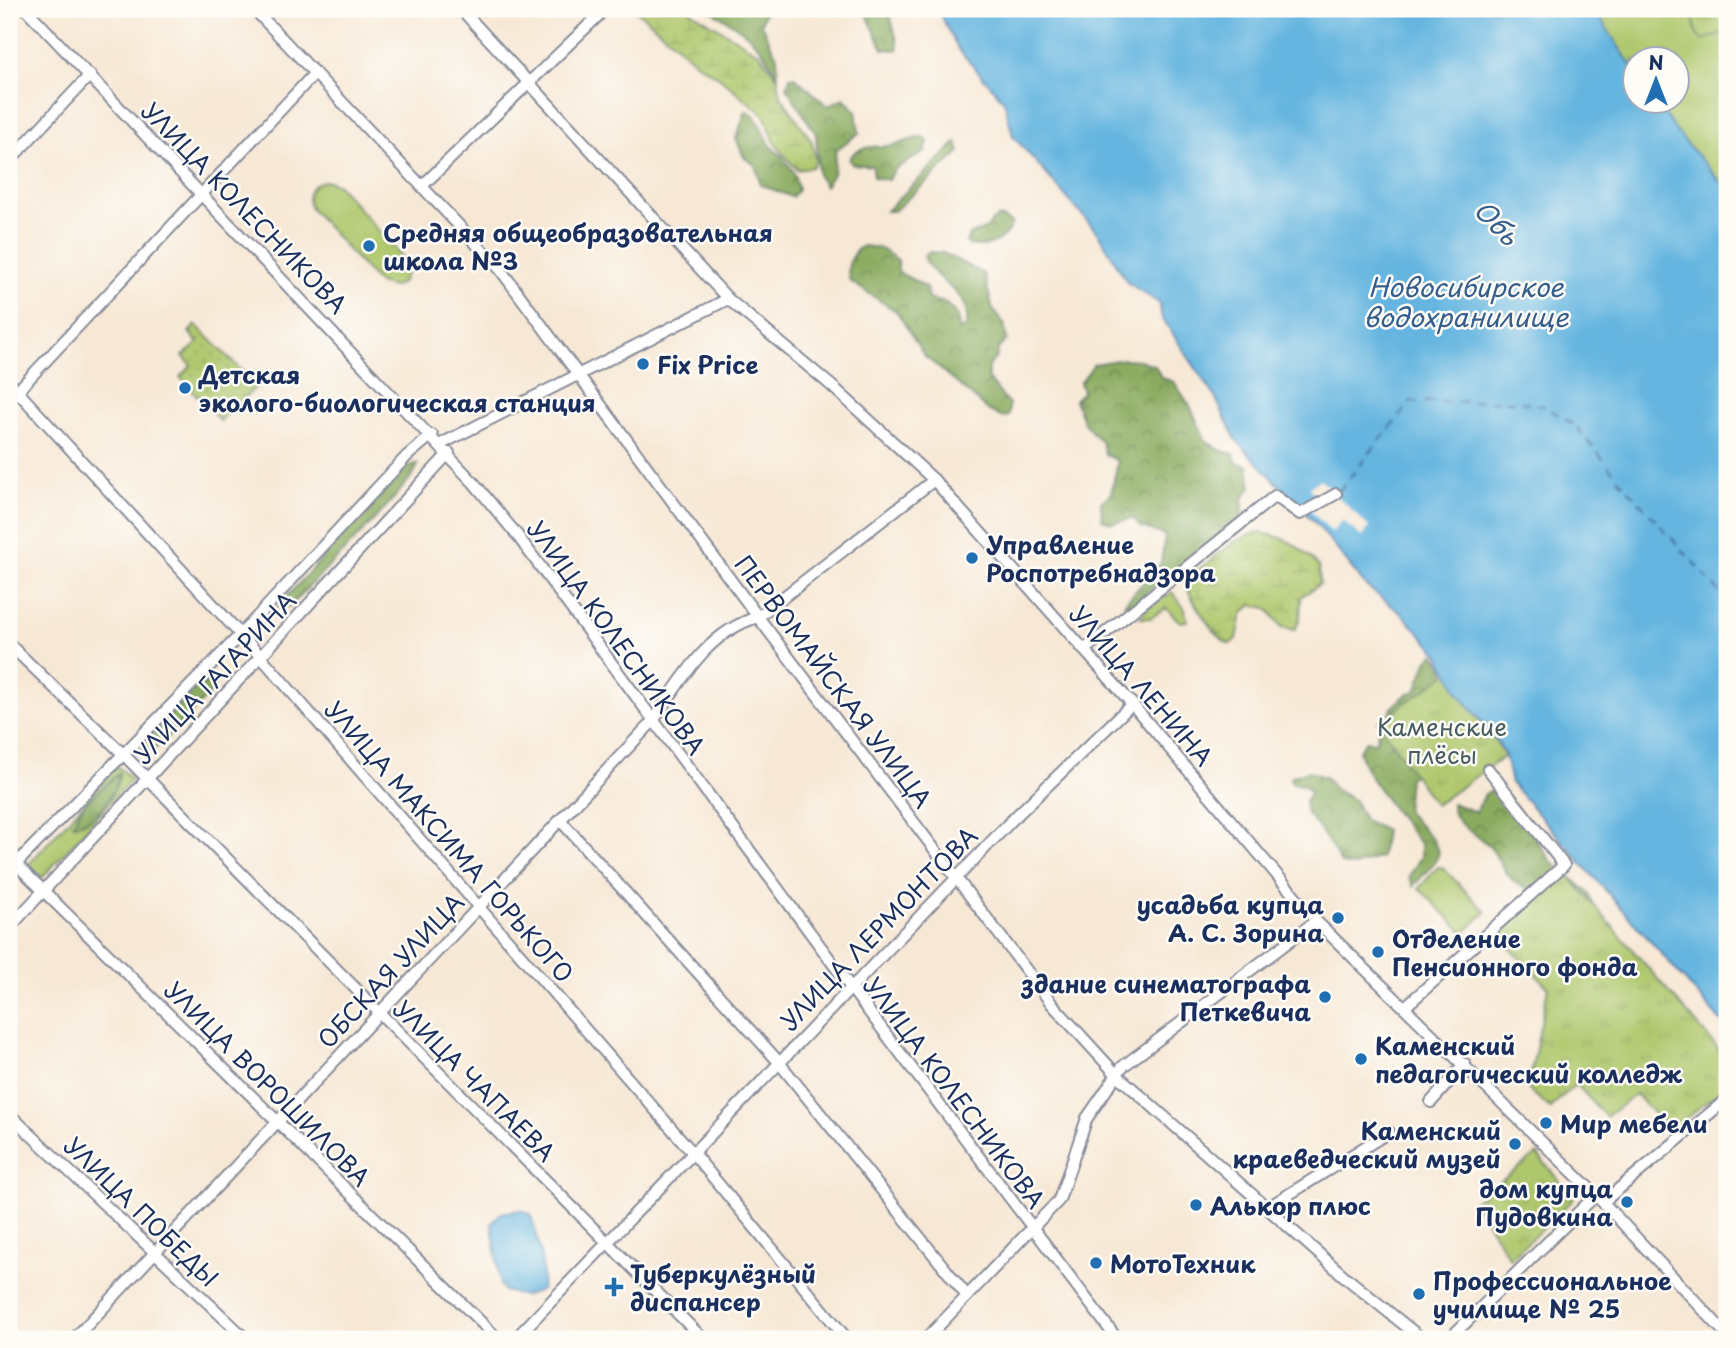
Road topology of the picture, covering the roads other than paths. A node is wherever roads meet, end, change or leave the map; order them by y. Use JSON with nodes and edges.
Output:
{"nodes":[{"id":1,"x":26,"y":9,"type":"edge"},
{"id":2,"x":254,"y":9,"type":"edge"},
{"id":3,"x":461,"y":9,"type":"edge"},
{"id":4,"x":598,"y":16,"type":"dead end"},
{"id":5,"x":315,"y":73,"type":"junction"},
{"id":6,"x":90,"y":75,"type":"junction"},
{"id":7,"x":528,"y":85,"type":"junction"},
{"id":8,"x":9,"y":161,"type":"edge"},
{"id":9,"x":422,"y":186,"type":"junction"},
{"id":10,"x":203,"y":193,"type":"junction"},
{"id":11,"x":728,"y":299,"type":"junction"},
{"id":12,"x":579,"y":376,"type":"junction"},
{"id":13,"x":9,"y":382,"type":"edge"},
{"id":14,"x":17,"y":391,"type":"junction"},
{"id":15,"x":9,"y":400,"type":"edge"},
{"id":16,"x":432,"y":435,"type":"junction"},
{"id":17,"x":440,"y":444,"type":"junction"},
{"id":18,"x":449,"y":453,"type":"junction"},
{"id":19,"x":933,"y":480,"type":"junction"},
{"id":20,"x":1336,"y":494,"type":"dead end"},
{"id":21,"x":758,"y":617,"type":"junction"},
{"id":22,"x":241,"y":635,"type":"junction"},
{"id":23,"x":9,"y":644,"type":"edge"},
{"id":24,"x":1084,"y":650,"type":"junction"},
{"id":25,"x":262,"y":658,"type":"junction"},
{"id":26,"x":1132,"y":704,"type":"junction"},
{"id":27,"x":653,"y":721,"type":"junction"},
{"id":28,"x":123,"y":754,"type":"junction"},
{"id":29,"x":1489,"y":769,"type":"dead end"},
{"id":30,"x":148,"y":779,"type":"junction"},
{"id":31,"x":561,"y":820,"type":"junction"},
{"id":32,"x":11,"y":864,"type":"edge"},
{"id":33,"x":957,"y":878,"type":"junction"},
{"id":34,"x":44,"y":891,"type":"junction"},
{"id":35,"x":479,"y":906,"type":"junction"},
{"id":36,"x":1316,"y":921,"type":"junction"},
{"id":37,"x":9,"y":928,"type":"edge"},
{"id":38,"x":851,"y":988,"type":"junction"},
{"id":39,"x":1406,"y":1006,"type":"junction"},
{"id":40,"x":379,"y":1012,"type":"junction"},
{"id":41,"x":778,"y":1062,"type":"junction"},
{"id":42,"x":1465,"y":1064,"type":"junction"},
{"id":43,"x":1115,"y":1074,"type":"junction"},
{"id":44,"x":1727,"y":1098,"type":"edge"},
{"id":45,"x":1431,"y":1102,"type":"dead end"},
{"id":46,"x":9,"y":1114,"type":"edge"},
{"id":47,"x":277,"y":1121,"type":"junction"},
{"id":48,"x":1389,"y":1132,"type":"dead end"},
{"id":49,"x":692,"y":1152,"type":"junction"},
{"id":50,"x":1599,"y":1199,"type":"junction"},
{"id":51,"x":1267,"y":1208,"type":"junction"},
{"id":52,"x":1031,"y":1228,"type":"junction"},
{"id":53,"x":607,"y":1242,"type":"junction"},
{"id":54,"x":155,"y":1252,"type":"junction"},
{"id":55,"x":967,"y":1296,"type":"junction"},
{"id":56,"x":1727,"y":1335,"type":"edge"},
{"id":57,"x":74,"y":1339,"type":"edge"},
{"id":58,"x":246,"y":1339,"type":"edge"},
{"id":59,"x":498,"y":1339,"type":"edge"},
{"id":60,"x":515,"y":1339,"type":"edge"},
{"id":61,"x":703,"y":1339,"type":"edge"},
{"id":62,"x":847,"y":1339,"type":"edge"},
{"id":63,"x":926,"y":1339,"type":"edge"},
{"id":64,"x":1117,"y":1339,"type":"edge"},
{"id":65,"x":1422,"y":1339,"type":"edge"},
{"id":66,"x":1449,"y":1339,"type":"edge"}],
"edges":[{"from":1,"to":6,"type":"street","name":"УЛИЦА КОЛЕСНИКОВА"},
{"from":2,"to":5,"type":"street","name":"ПЕРВОМАЙСКАЯ УЛИЦА"},
{"from":3,"to":7,"type":"street","name":"УЛИЦА ЛЕНИНА"},
{"from":4,"to":7,"type":"street"},
{"from":5,"to":9,"type":"street","name":"ПЕРВОМАЙСКАЯ УЛИЦА"},
{"from":5,"to":10,"type":"street"},
{"from":6,"to":8,"type":"street"},
{"from":6,"to":10,"type":"street","name":"УЛИЦА КОЛЕСНИКОВА"},
{"from":7,"to":9,"type":"street"},
{"from":7,"to":11,"type":"street","name":"УЛИЦА ЛЕНИНА"},
{"from":9,"to":12,"type":"street","name":"ПЕРВОМАЙСКАЯ УЛИЦА"},
{"from":10,"to":14,"type":"street"},
{"from":10,"to":16,"type":"street","name":"УЛИЦА КОЛЕСНИКОВА"},
{"from":11,"to":12,"type":"street"},
{"from":11,"to":19,"type":"street","name":"УЛИЦА ЛЕНИНА"},
{"from":12,"to":17,"type":"street"},
{"from":12,"to":21,"type":"street","name":"ПЕРВОМАЙСКАЯ УЛИЦА"},
{"from":13,"to":14,"type":"street","name":"УЛИЦА МАКСИМА ГОРЬКОГО"},
{"from":14,"to":15,"type":"street"},
{"from":14,"to":22,"type":"street","name":"УЛИЦА МАКСИМА ГОРЬКОГО"},
{"from":16,"to":17,"type":"street","name":"УЛИЦА КОЛЕСНИКОВА"},
{"from":16,"to":22,"type":"street","name":"УЛИЦА ГАГАРИНА"},
{"from":17,"to":18,"type":"street","name":"УЛИЦА КОЛЕСНИКОВА"},
{"from":18,"to":25,"type":"street","name":"УЛИЦА ГАГАРИНА"},
{"from":18,"to":27,"type":"street","name":"УЛИЦА КОЛЕСНИКОВА"},
{"from":19,"to":21,"type":"street","name":"ОБСКАЯ УЛИЦА"},
{"from":19,"to":24,"type":"street","name":"УЛИЦА ЛЕНИНА"},
{"from":20,"to":24,"type":"street"},
{"from":21,"to":27,"type":"street","name":"ОБСКАЯ УЛИЦА"},
{"from":21,"to":33,"type":"street","name":"ПЕРВОМАЙСКАЯ УЛИЦА"},
{"from":22,"to":25,"type":"street","name":"УЛИЦА МАКСИМА ГОРЬКОГО"},
{"from":22,"to":28,"type":"street","name":"УЛИЦА ГАГАРИНА"},
{"from":23,"to":28,"type":"street","name":"УЛИЦА ЧАПАЕВА"},
{"from":24,"to":26,"type":"street","name":"УЛИЦА ЛЕНИНА"},
{"from":25,"to":30,"type":"street","name":"УЛИЦА ГАГАРИНА"},
{"from":25,"to":35,"type":"street","name":"УЛИЦА МАКСИМА ГОРЬКОГО"},
{"from":26,"to":33,"type":"street","name":"УЛИЦА ЛЕРМОНТОВА"},
{"from":26,"to":36,"type":"street","name":"УЛИЦА ЛЕНИНА"},
{"from":27,"to":31,"type":"street","name":"ОБСКАЯ УЛИЦА"},
{"from":27,"to":38,"type":"street","name":"УЛИЦА КОЛЕСНИКОВА"},
{"from":28,"to":30,"type":"street","name":"УЛИЦА ЧАПАЕВА"},
{"from":28,"to":32,"type":"street","name":"УЛИЦА ГАГАРИНА"},
{"from":29,"to":39,"type":"street"},
{"from":30,"to":34,"type":"street","name":"УЛИЦА ГАГАРИНА"},
{"from":30,"to":40,"type":"street","name":"УЛИЦА ЧАПАЕВА"},
{"from":31,"to":35,"type":"street","name":"ОБСКАЯ УЛИЦА"},
{"from":31,"to":41,"type":"street"},
{"from":32,"to":34,"type":"street","name":"УЛИЦА ВОРОШИЛОВА"},
{"from":33,"to":38,"type":"street","name":"УЛИЦА ЛЕРМОНТОВА"},
{"from":33,"to":43,"type":"street","name":"ПЕРВОМАЙСКАЯ УЛИЦА"},
{"from":34,"to":37,"type":"street","name":"УЛИЦА ГАГАРИНА"},
{"from":34,"to":47,"type":"street","name":"УЛИЦА ВОРОШИЛОВА"},
{"from":35,"to":40,"type":"street","name":"ОБСКАЯ УЛИЦА"},
{"from":35,"to":49,"type":"street","name":"УЛИЦА МАКСИМА ГОРЬКОГО"},
{"from":36,"to":39,"type":"street","name":"УЛИЦА ЛЕНИНА"},
{"from":36,"to":43,"type":"street"},
{"from":38,"to":41,"type":"street","name":"УЛИЦА ЛЕРМОНТОВА"},
{"from":38,"to":52,"type":"street","name":"УЛИЦА КОЛЕСНИКОВА"},
{"from":39,"to":42,"type":"street","name":"УЛИЦА ЛЕНИНА"},
{"from":40,"to":47,"type":"street","name":"ОБСКАЯ УЛИЦА"},
{"from":40,"to":53,"type":"street","name":"УЛИЦА ЧАПАЕВА"},
{"from":41,"to":49,"type":"street","name":"УЛИЦА ЛЕРМОНТОВА"},
{"from":41,"to":55,"type":"street"},
{"from":42,"to":45,"type":"street"},
{"from":42,"to":50,"type":"street","name":"УЛИЦА ЛЕНИНА"},
{"from":43,"to":51,"type":"street","name":"ПЕРВОМАЙСКАЯ УЛИЦА"},
{"from":43,"to":52,"type":"street"},
{"from":44,"to":50,"type":"street"},
{"from":46,"to":54,"type":"street","name":"УЛИЦА ПОБЕДЫ"},
{"from":47,"to":54,"type":"street","name":"ОБСКАЯ УЛИЦА"},
{"from":47,"to":59,"type":"street","name":"УЛИЦА ВОРОШИЛОВА"},
{"from":48,"to":51,"type":"street"},
{"from":49,"to":53,"type":"street","name":"УЛИЦА ЛЕРМОНТОВА"},
{"from":49,"to":62,"type":"street","name":"УЛИЦА МАКСИМА ГОРЬКОГО"},
{"from":50,"to":56,"type":"street","name":"УЛИЦА ЛЕНИНА"},
{"from":50,"to":66,"type":"street"},
{"from":51,"to":65,"type":"street","name":"ПЕРВОМАЙСКАЯ УЛИЦА"},
{"from":52,"to":55,"type":"street"},
{"from":52,"to":64,"type":"street","name":"УЛИЦА КОЛЕСНИКОВА"},
{"from":53,"to":60,"type":"street","name":"УЛИЦА ЛЕРМОНТОВА"},
{"from":53,"to":61,"type":"street","name":"УЛИЦА ЧАПАЕВА"},
{"from":54,"to":57,"type":"street","name":"ОБСКАЯ УЛИЦА"},
{"from":54,"to":58,"type":"street","name":"УЛИЦА ПОБЕДЫ"},
{"from":55,"to":63,"type":"street"}]}
